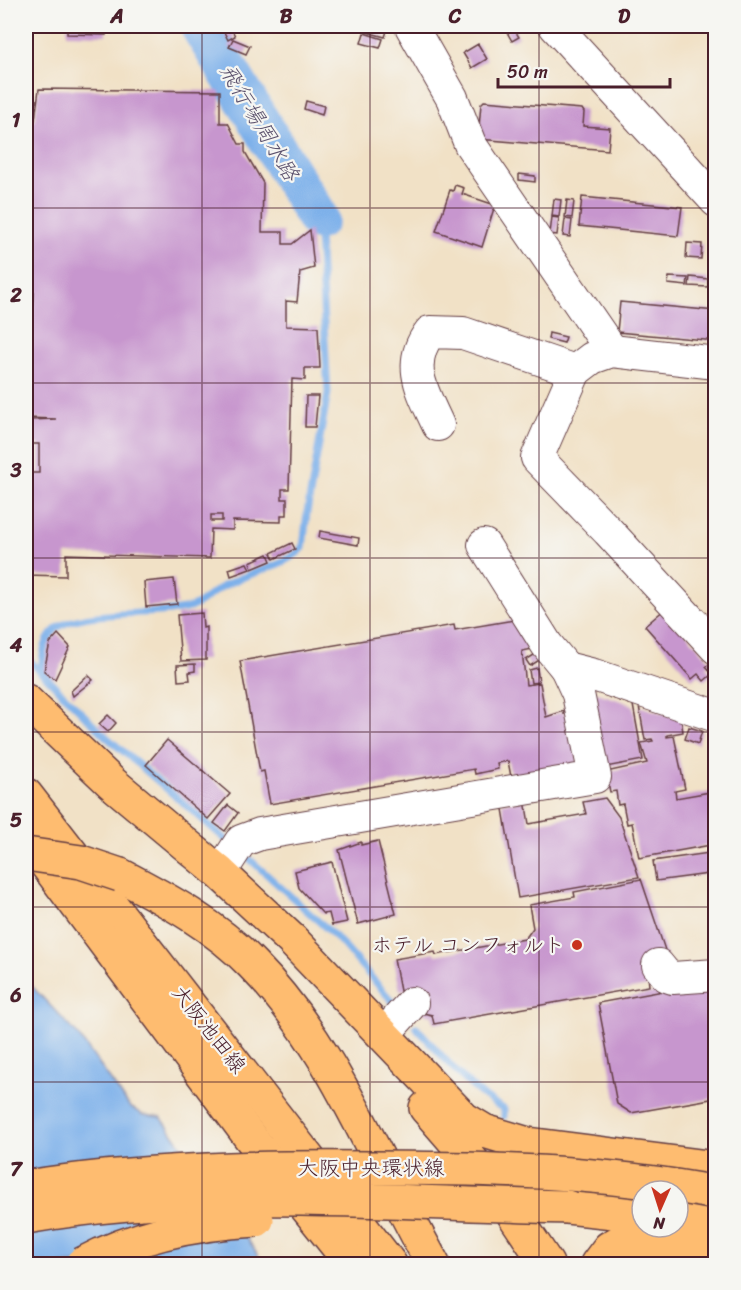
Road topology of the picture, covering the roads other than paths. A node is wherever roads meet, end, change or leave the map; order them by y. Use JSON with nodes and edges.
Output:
{"nodes":[{"id":1,"x":411,"y":26,"type":"edge"},
{"id":2,"x":555,"y":26,"type":"edge"},
{"id":3,"x":716,"y":201,"type":"edge"},
{"id":4,"x":612,"y":351,"type":"junction"},
{"id":5,"x":716,"y":363,"type":"edge"},
{"id":6,"x":575,"y":371,"type":"junction"},
{"id":7,"x":438,"y":424,"type":"dead end"},
{"id":8,"x":484,"y":545,"type":"dead end"},
{"id":9,"x":716,"y":648,"type":"edge"},
{"id":10,"x":566,"y":668,"type":"junction"},
{"id":11,"x":26,"y":701,"type":"edge"},
{"id":12,"x":716,"y":716,"type":"edge"},
{"id":13,"x":26,"y":722,"type":"edge"},
{"id":14,"x":26,"y":795,"type":"edge"},
{"id":15,"x":26,"y":837,"type":"edge"},
{"id":16,"x":26,"y":854,"type":"edge"},
{"id":17,"x":220,"y":873,"type":"junction"},
{"id":18,"x":93,"y":928,"type":"junction"},
{"id":19,"x":658,"y":965,"type":"dead end"},
{"id":20,"x":716,"y":975,"type":"edge"},
{"id":21,"x":412,"y":1003,"type":"dead end"},
{"id":22,"x":384,"y":1035,"type":"junction"},
{"id":23,"x":716,"y":1168,"type":"edge"},
{"id":24,"x":26,"y":1187,"type":"edge"},
{"id":25,"x":716,"y":1193,"type":"edge"},
{"id":26,"x":567,"y":1207,"type":"junction"},
{"id":27,"x":630,"y":1214,"type":"edge"},
{"id":28,"x":26,"y":1217,"type":"edge"},
{"id":29,"x":690,"y":1221,"type":"edge"},
{"id":30,"x":716,"y":1225,"type":"edge"},
{"id":31,"x":716,"y":1251,"type":"edge"},
{"id":32,"x":82,"y":1264,"type":"edge"},
{"id":33,"x":332,"y":1264,"type":"edge"},
{"id":34,"x":352,"y":1264,"type":"edge"},
{"id":35,"x":390,"y":1264,"type":"edge"},
{"id":36,"x":433,"y":1264,"type":"edge"},
{"id":37,"x":547,"y":1264,"type":"edge"},
{"id":38,"x":597,"y":1264,"type":"edge"}],
"edges":[{"from":1,"to":4,"type":"street"},
{"from":2,"to":3,"type":"street"},
{"from":4,"to":5,"type":"street"},
{"from":4,"to":6,"type":"street"},
{"from":6,"to":7,"type":"street"},
{"from":6,"to":9,"type":"street"},
{"from":8,"to":10,"type":"street"},
{"from":10,"to":12,"type":"street"},
{"from":10,"to":17,"type":"street"},
{"from":11,"to":17,"type":"main road"},
{"from":13,"to":37,"type":"main road"},
{"from":14,"to":35,"type":"main road","name":"大阪池田線"},
{"from":15,"to":18,"type":"main road","name":"大阪池田線"},
{"from":16,"to":36,"type":"main road","bridge":true},
{"from":17,"to":22,"type":"main road"},
{"from":18,"to":33,"type":"main road"},
{"from":18,"to":34,"type":"main road","name":"大阪池田線"},
{"from":19,"to":20,"type":"street"},
{"from":21,"to":22,"type":"street"},
{"from":22,"to":23,"type":"main road"},
{"from":24,"to":25,"type":"main road","name":"大阪中央環状線","bridge":true},
{"from":26,"to":27,"type":"main road","name":"大阪中央環状線"},
{"from":26,"to":28,"type":"main road","name":"大阪中央環状線","bridge":true},
{"from":26,"to":32,"type":"main road","bridge":true},
{"from":29,"to":30,"type":"main road"},
{"from":31,"to":38,"type":"main road"}]}
